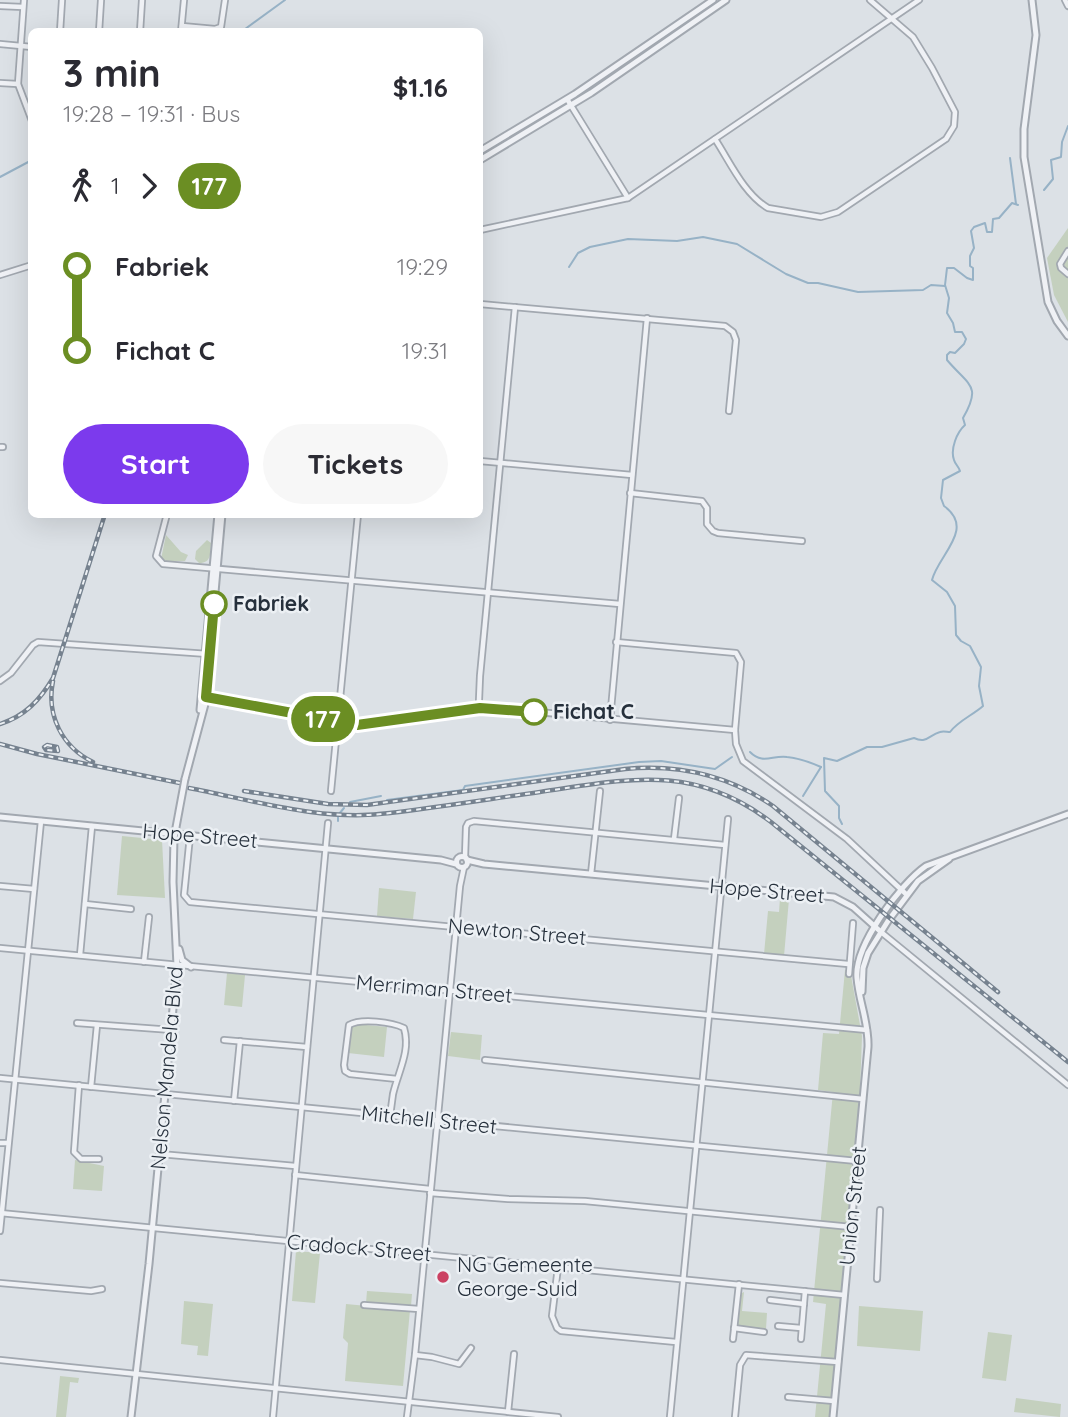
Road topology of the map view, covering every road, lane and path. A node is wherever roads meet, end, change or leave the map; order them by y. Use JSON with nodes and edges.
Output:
{"nodes":[{"id":1,"x":24,"y":0,"type":"edge"},
{"id":2,"x":62,"y":0,"type":"edge"},
{"id":3,"x":101,"y":0,"type":"edge"},
{"id":4,"x":142,"y":0,"type":"edge"},
{"id":5,"x":184,"y":0,"type":"edge"},
{"id":6,"x":225,"y":0,"type":"edge"},
{"id":7,"x":713,"y":0,"type":"edge"},
{"id":8,"x":726,"y":0,"type":"edge"},
{"id":9,"x":870,"y":0,"type":"edge"},
{"id":10,"x":919,"y":0,"type":"edge"},
{"id":11,"x":1032,"y":0,"type":"edge"},
{"id":12,"x":1065,"y":0,"type":"edge"},
{"id":13,"x":0,"y":6,"type":"edge"},
{"id":14,"x":1068,"y":6,"type":"edge"},
{"id":15,"x":23,"y":7,"type":"junction"},
{"id":16,"x":893,"y":19,"type":"junction"},
{"id":17,"x":60,"y":28,"type":"edge"},
{"id":18,"x":99,"y":28,"type":"edge"},
{"id":19,"x":140,"y":28,"type":"edge"},
{"id":20,"x":182,"y":28,"type":"edge"},
{"id":21,"x":218,"y":28,"type":"edge"},
{"id":22,"x":0,"y":44,"type":"edge"},
{"id":23,"x":21,"y":46,"type":"junction"},
{"id":24,"x":28,"y":47,"type":"edge"},
{"id":25,"x":0,"y":83,"type":"edge"},
{"id":26,"x":18,"y":84,"type":"junction"},
{"id":27,"x":569,"y":102,"type":"junction"},
{"id":28,"x":28,"y":110,"type":"edge"},
{"id":29,"x":715,"y":139,"type":"junction"},
{"id":30,"x":483,"y":150,"type":"edge"},
{"id":31,"x":483,"y":158,"type":"edge"},
{"id":32,"x":628,"y":198,"type":"junction"},
{"id":33,"x":483,"y":229,"type":"edge"},
{"id":34,"x":1068,"y":251,"type":"edge"},
{"id":35,"x":28,"y":266,"type":"edge"},
{"id":36,"x":1068,"y":274,"type":"edge"},
{"id":37,"x":0,"y":275,"type":"edge"},
{"id":38,"x":483,"y":303,"type":"edge"},
{"id":39,"x":515,"y":307,"type":"junction"},
{"id":40,"x":647,"y":318,"type":"junction"},
{"id":41,"x":1068,"y":336,"type":"edge"},
{"id":42,"x":729,"y":411,"type":"dead end"},
{"id":43,"x":483,"y":461,"type":"edge"},
{"id":44,"x":500,"y":463,"type":"junction"},
{"id":45,"x":632,"y":475,"type":"junction"},
{"id":46,"x":631,"y":493,"type":"junction"},
{"id":47,"x":166,"y":518,"type":"edge"},
{"id":48,"x":220,"y":518,"type":"edge"},
{"id":49,"x":358,"y":518,"type":"edge"},
{"id":50,"x":802,"y":541,"type":"dead end"},
{"id":51,"x":215,"y":567,"type":"junction"},
{"id":52,"x":351,"y":579,"type":"junction"},
{"id":53,"x":488,"y":593,"type":"junction"},
{"id":54,"x":620,"y":604,"type":"junction"},
{"id":55,"x":616,"y":642,"type":"junction"},
{"id":56,"x":206,"y":654,"type":"junction"},
{"id":57,"x":0,"y":681,"type":"edge"},
{"id":58,"x":203,"y":696,"type":"junction"},
{"id":59,"x":480,"y":708,"type":"junction"},
{"id":60,"x":610,"y":720,"type":"junction"},
{"id":61,"x":338,"y":722,"type":"junction"},
{"id":62,"x":735,"y":730,"type":"junction"},
{"id":63,"x":331,"y":791,"type":"dead end"},
{"id":64,"x":600,"y":791,"type":"dead end"},
{"id":65,"x":679,"y":798,"type":"dead end"},
{"id":66,"x":1068,"y":814,"type":"edge"},
{"id":67,"x":0,"y":817,"type":"edge"},
{"id":68,"x":728,"y":818,"type":"dead end"},
{"id":69,"x":41,"y":821,"type":"junction"},
{"id":70,"x":328,"y":823,"type":"dead end"},
{"id":71,"x":92,"y":826,"type":"junction"},
{"id":72,"x":595,"y":832,"type":"junction"},
{"id":73,"x":190,"y":836,"type":"junction"},
{"id":74,"x":674,"y":839,"type":"junction"},
{"id":75,"x":725,"y":845,"type":"junction"},
{"id":76,"x":326,"y":849,"type":"junction"},
{"id":77,"x":955,"y":855,"type":"junction"},
{"id":78,"x":462,"y":862,"type":"junction"},
{"id":79,"x":591,"y":874,"type":"junction"},
{"id":80,"x":0,"y":886,"type":"edge"},
{"id":81,"x":722,"y":887,"type":"junction"},
{"id":82,"x":34,"y":889,"type":"junction"},
{"id":83,"x":901,"y":890,"type":"junction"},
{"id":84,"x":907,"y":895,"type":"junction"},
{"id":85,"x":85,"y":904,"type":"junction"},
{"id":86,"x":131,"y":909,"type":"dead end"},
{"id":87,"x":320,"y":914,"type":"junction"},
{"id":88,"x":149,"y":917,"type":"dead end"},
{"id":89,"x":853,"y":923,"type":"dead end"},
{"id":90,"x":456,"y":926,"type":"junction"},
{"id":91,"x":878,"y":929,"type":"junction"},
{"id":92,"x":176,"y":940,"type":"junction"},
{"id":93,"x":0,"y":948,"type":"edge"},
{"id":94,"x":27,"y":951,"type":"junction"},
{"id":95,"x":716,"y":951,"type":"junction"},
{"id":96,"x":80,"y":955,"type":"junction"},
{"id":97,"x":144,"y":962,"type":"junction"},
{"id":98,"x":848,"y":964,"type":"junction"},
{"id":99,"x":177,"y":966,"type":"junction"},
{"id":100,"x":191,"y":967,"type":"junction"},
{"id":101,"x":849,"y":974,"type":"dead end"},
{"id":102,"x":314,"y":978,"type":"junction"},
{"id":103,"x":450,"y":990,"type":"junction"},
{"id":104,"x":709,"y":1015,"type":"junction"},
{"id":105,"x":77,"y":1024,"type":"dead end"},
{"id":106,"x":97,"y":1025,"type":"junction"},
{"id":107,"x":172,"y":1030,"type":"junction"},
{"id":108,"x":868,"y":1030,"type":"junction"},
{"id":109,"x":224,"y":1040,"type":"dead end"},
{"id":110,"x":240,"y":1041,"type":"junction"},
{"id":111,"x":307,"y":1048,"type":"junction"},
{"id":112,"x":485,"y":1060,"type":"dead end"},
{"id":113,"x":0,"y":1078,"type":"edge"},
{"id":114,"x":15,"y":1079,"type":"junction"},
{"id":115,"x":397,"y":1079,"type":"junction"},
{"id":116,"x":704,"y":1083,"type":"junction"},
{"id":117,"x":1068,"y":1085,"type":"edge"},
{"id":118,"x":79,"y":1086,"type":"junction"},
{"id":119,"x":91,"y":1087,"type":"junction"},
{"id":120,"x":166,"y":1095,"type":"junction"},
{"id":121,"x":863,"y":1098,"type":"junction"},
{"id":122,"x":234,"y":1101,"type":"junction"},
{"id":123,"x":301,"y":1108,"type":"junction"},
{"id":124,"x":390,"y":1116,"type":"junction"},
{"id":125,"x":436,"y":1121,"type":"junction"},
{"id":126,"x":0,"y":1143,"type":"edge"},
{"id":127,"x":7,"y":1143,"type":"junction"},
{"id":128,"x":697,"y":1146,"type":"junction"},
{"id":129,"x":160,"y":1154,"type":"junction"},
{"id":130,"x":99,"y":1159,"type":"dead end"},
{"id":131,"x":857,"y":1161,"type":"junction"},
{"id":132,"x":295,"y":1166,"type":"junction"},
{"id":133,"x":295,"y":1175,"type":"junction"},
{"id":134,"x":430,"y":1191,"type":"junction"},
{"id":135,"x":880,"y":1210,"type":"dead end"},
{"id":136,"x":691,"y":1211,"type":"junction"},
{"id":137,"x":1,"y":1213,"type":"edge"},
{"id":138,"x":850,"y":1227,"type":"junction"},
{"id":139,"x":153,"y":1228,"type":"junction"},
{"id":140,"x":0,"y":1231,"type":"edge"},
{"id":141,"x":288,"y":1242,"type":"junction"},
{"id":142,"x":425,"y":1254,"type":"junction"},
{"id":143,"x":558,"y":1267,"type":"junction"},
{"id":144,"x":684,"y":1279,"type":"junction"},
{"id":145,"x":877,"y":1279,"type":"dead end"},
{"id":146,"x":0,"y":1283,"type":"edge"},
{"id":147,"x":738,"y":1284,"type":"junction"},
{"id":148,"x":102,"y":1289,"type":"dead end"},
{"id":149,"x":805,"y":1291,"type":"junction"},
{"id":150,"x":844,"y":1295,"type":"junction"},
{"id":151,"x":770,"y":1300,"type":"dead end"},
{"id":152,"x":364,"y":1304,"type":"dead end"},
{"id":153,"x":804,"y":1304,"type":"junction"},
{"id":154,"x":419,"y":1308,"type":"junction"},
{"id":155,"x":778,"y":1326,"type":"dead end"},
{"id":156,"x":734,"y":1328,"type":"junction"},
{"id":157,"x":802,"y":1328,"type":"junction"},
{"id":158,"x":764,"y":1332,"type":"dead end"},
{"id":159,"x":733,"y":1339,"type":"dead end"},
{"id":160,"x":801,"y":1339,"type":"dead end"},
{"id":161,"x":676,"y":1342,"type":"junction"},
{"id":162,"x":471,"y":1348,"type":"dead end"},
{"id":163,"x":514,"y":1354,"type":"dead end"},
{"id":164,"x":415,"y":1355,"type":"junction"},
{"id":165,"x":0,"y":1360,"type":"edge"},
{"id":166,"x":838,"y":1362,"type":"junction"},
{"id":167,"x":137,"y":1374,"type":"junction"},
{"id":168,"x":276,"y":1388,"type":"junction"},
{"id":169,"x":788,"y":1396,"type":"dead end"},
{"id":170,"x":834,"y":1401,"type":"junction"},
{"id":171,"x":409,"y":1403,"type":"junction"},
{"id":172,"x":508,"y":1412,"type":"junction"},
{"id":173,"x":131,"y":1417,"type":"edge"},
{"id":174,"x":273,"y":1417,"type":"edge"},
{"id":175,"x":407,"y":1417,"type":"edge"},
{"id":176,"x":558,"y":1417,"type":"edge"},
{"id":177,"x":670,"y":1417,"type":"edge"},
{"id":178,"x":735,"y":1417,"type":"edge"},
{"id":179,"x":833,"y":1417,"type":"edge"}],
"edges":[{"from":1,"to":15,"type":"street"},
{"from":2,"to":17,"type":"street"},
{"from":3,"to":18,"type":"street"},
{"from":4,"to":19,"type":"street"},
{"from":5,"to":20,"type":"street"},
{"from":6,"to":21,"type":"street"},
{"from":7,"to":27,"type":"street"},
{"from":8,"to":27,"type":"street"},
{"from":9,"to":16,"type":"street"},
{"from":10,"to":16,"type":"street"},
{"from":11,"to":41,"type":"street"},
{"from":12,"to":14,"type":"street"},
{"from":13,"to":15,"type":"street"},
{"from":15,"to":23,"type":"street"},
{"from":16,"to":29,"type":"street"},
{"from":16,"to":29,"type":"street"},
{"from":22,"to":23,"type":"street"},
{"from":23,"to":24,"type":"street"},
{"from":23,"to":26,"type":"street"},
{"from":25,"to":26,"type":"street"},
{"from":26,"to":28,"type":"street"},
{"from":27,"to":30,"type":"street"},
{"from":27,"to":31,"type":"street"},
{"from":27,"to":32,"type":"street"},
{"from":29,"to":32,"type":"street"},
{"from":32,"to":33,"type":"street"},
{"from":34,"to":36,"type":"street"},
{"from":35,"to":37,"type":"street"},
{"from":38,"to":39,"type":"street"},
{"from":39,"to":40,"type":"street"},
{"from":39,"to":44,"type":"street"},
{"from":40,"to":42,"type":"street"},
{"from":40,"to":45,"type":"street"},
{"from":43,"to":44,"type":"street"},
{"from":44,"to":45,"type":"street"},
{"from":44,"to":53,"type":"street"},
{"from":45,"to":46,"type":"street"},
{"from":46,"to":50,"type":"street"},
{"from":46,"to":54,"type":"street"},
{"from":47,"to":51,"type":"street"},
{"from":48,"to":51,"type":"street","name":"Nelson Mandela Blvd"},
{"from":49,"to":52,"type":"street"},
{"from":51,"to":52,"type":"street"},
{"from":51,"to":56,"type":"street","name":"Nelson Mandela Blvd"},
{"from":52,"to":53,"type":"street"},
{"from":52,"to":61,"type":"street"},
{"from":53,"to":54,"type":"street"},
{"from":53,"to":59,"type":"street"},
{"from":54,"to":55,"type":"street"},
{"from":55,"to":60,"type":"street"},
{"from":55,"to":62,"type":"street"},
{"from":56,"to":57,"type":"street"},
{"from":56,"to":58,"type":"street","name":"Nelson Mandela Blvd"},
{"from":58,"to":61,"type":"street"},
{"from":58,"to":92,"type":"street","name":"Nelson Mandela Blvd","bridge":true},
{"from":59,"to":60,"type":"street"},
{"from":59,"to":61,"type":"street"},
{"from":60,"to":62,"type":"street"},
{"from":61,"to":63,"type":"street"},
{"from":62,"to":83,"type":"street"},
{"from":64,"to":72,"type":"street"},
{"from":65,"to":74,"type":"street"},
{"from":66,"to":77,"type":"street"},
{"from":67,"to":69,"type":"street","name":"Hope Street"},
{"from":68,"to":75,"type":"street"},
{"from":69,"to":71,"type":"street","name":"Hope Street"},
{"from":69,"to":82,"type":"street"},
{"from":70,"to":76,"type":"street"},
{"from":71,"to":73,"type":"street","name":"Hope Street"},
{"from":71,"to":85,"type":"street"},
{"from":72,"to":74,"type":"street"},
{"from":72,"to":78,"type":"street"},
{"from":72,"to":79,"type":"street"},
{"from":73,"to":76,"type":"street","name":"Hope Street"},
{"from":73,"to":87,"type":"street","name":"Newton Street"},
{"from":74,"to":75,"type":"street"},
{"from":75,"to":81,"type":"street"},
{"from":76,"to":78,"type":"street","name":"Hope Street"},
{"from":76,"to":87,"type":"street"},
{"from":77,"to":83,"type":"street","name":"Union Street"},
{"from":77,"to":84,"type":"street","name":"Union Street"},
{"from":78,"to":79,"type":"street","name":"Hope Street"},
{"from":78,"to":90,"type":"street"},
{"from":79,"to":81,"type":"street","name":"Hope Street"},
{"from":80,"to":82,"type":"street"},
{"from":81,"to":91,"type":"street","name":"Hope Street"},
{"from":81,"to":95,"type":"street"},
{"from":82,"to":94,"type":"street"},
{"from":83,"to":84,"type":"street"},
{"from":83,"to":91,"type":"street","name":"Union Street"},
{"from":84,"to":91,"type":"street","name":"Union Street"},
{"from":85,"to":86,"type":"street"},
{"from":85,"to":96,"type":"street"},
{"from":87,"to":90,"type":"street","name":"Newton Street"},
{"from":87,"to":102,"type":"street"},
{"from":88,"to":97,"type":"street"},
{"from":89,"to":98,"type":"street"},
{"from":90,"to":95,"type":"street","name":"Newton Street"},
{"from":90,"to":103,"type":"street"},
{"from":91,"to":108,"type":"street","name":"Union Street"},
{"from":91,"to":117,"type":"street","name":"Hope Street"},
{"from":92,"to":99,"type":"street","name":"Nelson Mandela Blvd"},
{"from":92,"to":100,"type":"street"},
{"from":93,"to":94,"type":"street","name":"Merriman Street"},
{"from":94,"to":96,"type":"street","name":"Merriman Street"},
{"from":94,"to":114,"type":"street"},
{"from":95,"to":98,"type":"street","name":"Newton Street"},
{"from":95,"to":104,"type":"street"},
{"from":96,"to":97,"type":"street","name":"Merriman Street"},
{"from":97,"to":99,"type":"street","name":"Merriman Street"},
{"from":98,"to":101,"type":"street"},
{"from":99,"to":100,"type":"street","name":"Merriman Street"},
{"from":99,"to":107,"type":"street","name":"Nelson Mandela Blvd"},
{"from":100,"to":102,"type":"street","name":"Merriman Street"},
{"from":102,"to":103,"type":"street","name":"Merriman Street"},
{"from":102,"to":111,"type":"street"},
{"from":103,"to":104,"type":"street","name":"Merriman Street"},
{"from":103,"to":125,"type":"street"},
{"from":104,"to":108,"type":"street","name":"Merriman Street"},
{"from":104,"to":116,"type":"street"},
{"from":105,"to":106,"type":"street"},
{"from":106,"to":107,"type":"street"},
{"from":106,"to":119,"type":"street"},
{"from":107,"to":120,"type":"street","name":"Nelson Mandela Blvd"},
{"from":108,"to":121,"type":"street","name":"Union Street"},
{"from":109,"to":110,"type":"street"},
{"from":110,"to":111,"type":"street"},
{"from":110,"to":122,"type":"street"},
{"from":111,"to":123,"type":"street"},
{"from":112,"to":116,"type":"street"},
{"from":113,"to":114,"type":"street","name":"Mitchell Street"},
{"from":114,"to":118,"type":"street","name":"Mitchell Street"},
{"from":114,"to":127,"type":"street"},
{"from":115,"to":115,"type":"street"},
{"from":115,"to":124,"type":"street"},
{"from":116,"to":121,"type":"street"},
{"from":116,"to":128,"type":"street"},
{"from":118,"to":119,"type":"street","name":"Mitchell Street"},
{"from":118,"to":130,"type":"street"},
{"from":119,"to":120,"type":"street","name":"Mitchell Street"},
{"from":120,"to":122,"type":"street","name":"Mitchell Street"},
{"from":120,"to":129,"type":"street","name":"Nelson Mandela Blvd"},
{"from":121,"to":131,"type":"street","name":"Union Street"},
{"from":122,"to":123,"type":"street","name":"Mitchell Street"},
{"from":123,"to":124,"type":"street","name":"Mitchell Street"},
{"from":123,"to":132,"type":"street"},
{"from":124,"to":125,"type":"street","name":"Mitchell Street"},
{"from":125,"to":128,"type":"street","name":"Mitchell Street"},
{"from":125,"to":134,"type":"street"},
{"from":126,"to":127,"type":"street"},
{"from":127,"to":137,"type":"street"},
{"from":128,"to":131,"type":"street","name":"Mitchell Street"},
{"from":128,"to":136,"type":"street"},
{"from":129,"to":132,"type":"street"},
{"from":129,"to":139,"type":"street","name":"Nelson Mandela Blvd"},
{"from":131,"to":138,"type":"street","name":"Union Street"},
{"from":132,"to":133,"type":"street"},
{"from":133,"to":134,"type":"street"},
{"from":133,"to":141,"type":"street"},
{"from":134,"to":136,"type":"street"},
{"from":134,"to":142,"type":"street"},
{"from":135,"to":145,"type":"street"},
{"from":136,"to":138,"type":"street"},
{"from":136,"to":144,"type":"street"},
{"from":137,"to":139,"type":"street","name":"Cradock Street"},
{"from":137,"to":140,"type":"street"},
{"from":138,"to":150,"type":"street","name":"Union Street"},
{"from":139,"to":141,"type":"street","name":"Cradock Street"},
{"from":139,"to":167,"type":"street","name":"Nelson Mandela Blvd"},
{"from":141,"to":142,"type":"street","name":"Cradock Street"},
{"from":141,"to":168,"type":"street"},
{"from":142,"to":143,"type":"street","name":"Cradock Street"},
{"from":142,"to":154,"type":"street"},
{"from":143,"to":144,"type":"street","name":"Cradock Street"},
{"from":143,"to":161,"type":"street"},
{"from":144,"to":147,"type":"street","name":"Cradock Street"},
{"from":144,"to":161,"type":"street"},
{"from":146,"to":148,"type":"street"},
{"from":147,"to":149,"type":"street","name":"Cradock Street"},
{"from":147,"to":156,"type":"street"},
{"from":149,"to":150,"type":"street","name":"Cradock Street"},
{"from":149,"to":153,"type":"street"},
{"from":150,"to":166,"type":"street","name":"Union Street"},
{"from":151,"to":153,"type":"street"},
{"from":152,"to":154,"type":"street"},
{"from":153,"to":157,"type":"street"},
{"from":154,"to":164,"type":"street"},
{"from":155,"to":157,"type":"street"},
{"from":156,"to":158,"type":"street"},
{"from":156,"to":159,"type":"street"},
{"from":157,"to":160,"type":"street"},
{"from":161,"to":177,"type":"street"},
{"from":162,"to":164,"type":"street"},
{"from":163,"to":172,"type":"street"},
{"from":164,"to":171,"type":"street"},
{"from":165,"to":167,"type":"street"},
{"from":166,"to":170,"type":"street","name":"Union Street"},
{"from":166,"to":178,"type":"street"},
{"from":167,"to":168,"type":"street"},
{"from":167,"to":173,"type":"street","name":"Nelson Mandela Blvd"},
{"from":168,"to":171,"type":"street"},
{"from":168,"to":174,"type":"street"},
{"from":169,"to":170,"type":"street"},
{"from":170,"to":179,"type":"street","name":"Union Street"},
{"from":171,"to":172,"type":"street"},
{"from":171,"to":175,"type":"street"},
{"from":172,"to":176,"type":"street"}]}
